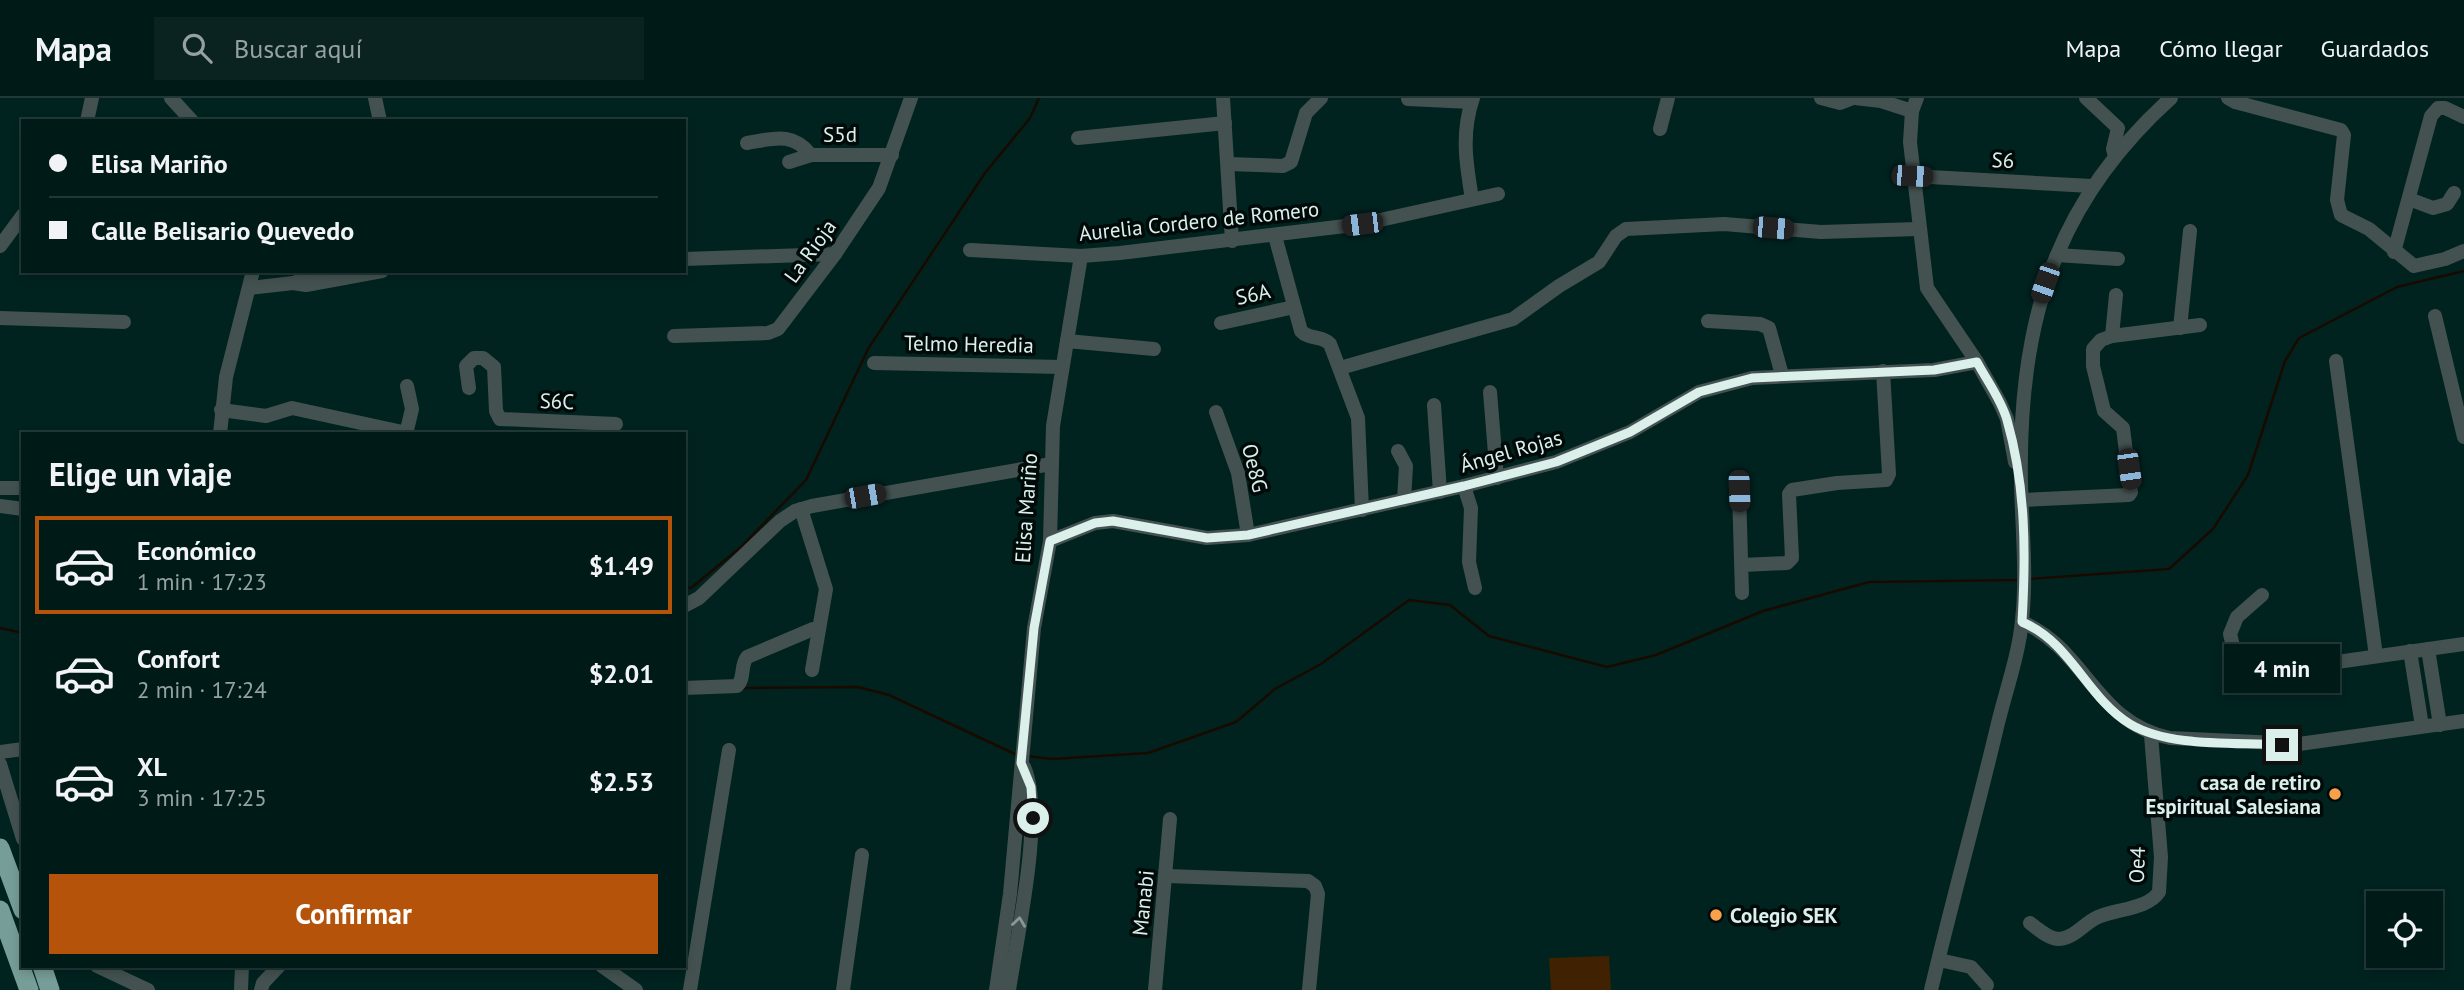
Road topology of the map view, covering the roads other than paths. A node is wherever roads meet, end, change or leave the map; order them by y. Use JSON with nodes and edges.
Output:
{"nodes":[{"id":1,"x":92,"y":98,"type":"edge"},
{"id":2,"x":171,"y":98,"type":"edge"},
{"id":3,"x":375,"y":98,"type":"edge"},
{"id":4,"x":911,"y":98,"type":"edge"},
{"id":5,"x":1223,"y":98,"type":"edge"},
{"id":6,"x":1321,"y":98,"type":"edge"},
{"id":7,"x":1668,"y":98,"type":"edge"},
{"id":8,"x":1821,"y":98,"type":"edge"},
{"id":9,"x":1854,"y":98,"type":"edge"},
{"id":10,"x":2086,"y":98,"type":"edge"},
{"id":11,"x":2171,"y":98,"type":"edge"},
{"id":12,"x":2228,"y":98,"type":"edge"},
{"id":13,"x":1408,"y":99,"type":"edge"},
{"id":14,"x":1872,"y":99,"type":"edge"},
{"id":15,"x":1472,"y":100,"type":"edge"},
{"id":16,"x":1914,"y":105,"type":"edge"},
{"id":17,"x":2464,"y":117,"type":"edge"},
{"id":18,"x":87,"y":119,"type":"edge"},
{"id":19,"x":190,"y":119,"type":"edge"},
{"id":20,"x":380,"y":119,"type":"edge"},
{"id":21,"x":1225,"y":123,"type":"junction"},
{"id":22,"x":1660,"y":129,"type":"dead end"},
{"id":23,"x":1079,"y":138,"type":"dead end"},
{"id":24,"x":747,"y":143,"type":"dead end"},
{"id":25,"x":811,"y":155,"type":"junction"},
{"id":26,"x":892,"y":155,"type":"junction"},
{"id":27,"x":2115,"y":156,"type":"junction"},
{"id":28,"x":789,"y":162,"type":"dead end"},
{"id":29,"x":1228,"y":163,"type":"junction"},
{"id":30,"x":1912,"y":176,"type":"junction"},
{"id":31,"x":2091,"y":186,"type":"junction"},
{"id":32,"x":2454,"y":193,"type":"dead end"},
{"id":33,"x":1498,"y":194,"type":"dead end"},
{"id":34,"x":1472,"y":199,"type":"junction"},
{"id":35,"x":2409,"y":199,"type":"junction"},
{"id":36,"x":21,"y":218,"type":"edge"},
{"id":37,"x":1918,"y":229,"type":"junction"},
{"id":38,"x":2190,"y":231,"type":"dead end"},
{"id":39,"x":1275,"y":236,"type":"junction"},
{"id":40,"x":1232,"y":241,"type":"junction"},
{"id":41,"x":0,"y":246,"type":"edge"},
{"id":42,"x":970,"y":250,"type":"dead end"},
{"id":43,"x":2464,"y":251,"type":"edge"},
{"id":44,"x":2394,"y":252,"type":"junction"},
{"id":45,"x":835,"y":254,"type":"junction"},
{"id":46,"x":2056,"y":255,"type":"junction"},
{"id":47,"x":1081,"y":257,"type":"junction"},
{"id":48,"x":686,"y":259,"type":"edge"},
{"id":49,"x":2118,"y":259,"type":"dead end"},
{"id":50,"x":253,"y":273,"type":"edge"},
{"id":51,"x":317,"y":273,"type":"edge"},
{"id":52,"x":371,"y":273,"type":"edge"},
{"id":53,"x":293,"y":283,"type":"junction"},
{"id":54,"x":249,"y":288,"type":"junction"},
{"id":55,"x":2116,"y":295,"type":"dead end"},
{"id":56,"x":1294,"y":307,"type":"junction"},
{"id":57,"x":2435,"y":316,"type":"dead end"},
{"id":58,"x":0,"y":318,"type":"edge"},
{"id":59,"x":1708,"y":321,"type":"dead end"},
{"id":60,"x":124,"y":323,"type":"dead end"},
{"id":61,"x":1221,"y":323,"type":"dead end"},
{"id":62,"x":2200,"y":325,"type":"dead end"},
{"id":63,"x":2180,"y":328,"type":"junction"},
{"id":64,"x":674,"y":336,"type":"dead end"},
{"id":65,"x":2112,"y":337,"type":"junction"},
{"id":66,"x":1068,"y":341,"type":"junction"},
{"id":67,"x":1154,"y":349,"type":"dead end"},
{"id":68,"x":2336,"y":361,"type":"dead end"},
{"id":69,"x":1977,"y":362,"type":"junction"},
{"id":70,"x":874,"y":363,"type":"dead end"},
{"id":71,"x":1062,"y":368,"type":"junction"},
{"id":72,"x":1340,"y":368,"type":"junction"},
{"id":73,"x":1883,"y":371,"type":"junction"},
{"id":74,"x":1782,"y":375,"type":"junction"},
{"id":75,"x":407,"y":386,"type":"dead end"},
{"id":76,"x":469,"y":388,"type":"dead end"},
{"id":77,"x":1490,"y":391,"type":"dead end"},
{"id":78,"x":1434,"y":405,"type":"dead end"},
{"id":79,"x":221,"y":410,"type":"junction"},
{"id":80,"x":1216,"y":412,"type":"dead end"},
{"id":81,"x":616,"y":424,"type":"dead end"},
{"id":82,"x":555,"y":428,"type":"edge"},
{"id":83,"x":220,"y":432,"type":"edge"},
{"id":84,"x":402,"y":432,"type":"edge"},
{"id":85,"x":407,"y":432,"type":"edge"},
{"id":86,"x":2464,"y":438,"type":"edge"},
{"id":87,"x":1398,"y":451,"type":"dead end"},
{"id":88,"x":1051,"y":464,"type":"junction"},
{"id":89,"x":1497,"y":478,"type":"junction"},
{"id":90,"x":2021,"y":482,"type":"junction"},
{"id":91,"x":1464,"y":486,"type":"junction"},
{"id":92,"x":0,"y":488,"type":"edge"},
{"id":93,"x":21,"y":488,"type":"edge"},
{"id":94,"x":1739,"y":491,"type":"dead end"},
{"id":95,"x":1440,"y":492,"type":"junction"},
{"id":96,"x":1404,"y":500,"type":"junction"},
{"id":97,"x":2022,"y":500,"type":"junction"},
{"id":98,"x":0,"y":506,"type":"edge"},
{"id":99,"x":21,"y":509,"type":"edge"},
{"id":100,"x":801,"y":509,"type":"junction"},
{"id":101,"x":1362,"y":510,"type":"junction"},
{"id":102,"x":1248,"y":535,"type":"junction"},
{"id":103,"x":1050,"y":541,"type":"junction"},
{"id":104,"x":1742,"y":565,"type":"junction"},
{"id":105,"x":1475,"y":588,"type":"dead end"},
{"id":106,"x":1742,"y":593,"type":"dead end"},
{"id":107,"x":2262,"y":595,"type":"dead end"},
{"id":108,"x":686,"y":605,"type":"edge"},
{"id":109,"x":2022,"y":622,"type":"junction"},
{"id":110,"x":813,"y":629,"type":"dead end"},
{"id":111,"x":2464,"y":644,"type":"edge"},
{"id":112,"x":2428,"y":649,"type":"junction"},
{"id":113,"x":2410,"y":651,"type":"junction"},
{"id":114,"x":2376,"y":656,"type":"junction"},
{"id":115,"x":812,"y":670,"type":"dead end"},
{"id":116,"x":686,"y":688,"type":"edge"},
{"id":117,"x":2434,"y":690,"type":"junction"},
{"id":118,"x":2417,"y":693,"type":"junction"},
{"id":119,"x":2464,"y":721,"type":"edge"},
{"id":120,"x":2440,"y":725,"type":"junction"},
{"id":121,"x":2422,"y":726,"type":"junction"},
{"id":122,"x":2151,"y":734,"type":"junction"},
{"id":123,"x":21,"y":749,"type":"edge"},
{"id":124,"x":729,"y":750,"type":"dead end"},
{"id":125,"x":0,"y":752,"type":"edge"},
{"id":126,"x":0,"y":764,"type":"edge"},
{"id":127,"x":1170,"y":819,"type":"dead end"},
{"id":128,"x":21,"y":832,"type":"edge"},
{"id":129,"x":0,"y":848,"type":"edge"},
{"id":130,"x":862,"y":855,"type":"dead end"},
{"id":131,"x":1020,"y":863,"type":"junction"},
{"id":132,"x":1167,"y":876,"type":"junction"},
{"id":133,"x":21,"y":905,"type":"edge"},
{"id":134,"x":0,"y":910,"type":"edge"},
{"id":135,"x":2030,"y":923,"type":"dead end"},
{"id":136,"x":1939,"y":960,"type":"junction"},
{"id":137,"x":21,"y":968,"type":"edge"},
{"id":138,"x":21,"y":968,"type":"edge"},
{"id":139,"x":43,"y":968,"type":"edge"},
{"id":140,"x":101,"y":968,"type":"edge"},
{"id":141,"x":242,"y":968,"type":"edge"},
{"id":142,"x":277,"y":968,"type":"edge"},
{"id":143,"x":605,"y":968,"type":"edge"},
{"id":144,"x":1987,"y":985,"type":"dead end"},
{"id":145,"x":29,"y":990,"type":"edge"},
{"id":146,"x":50,"y":990,"type":"edge"},
{"id":147,"x":149,"y":990,"type":"edge"},
{"id":148,"x":241,"y":990,"type":"edge"},
{"id":149,"x":261,"y":990,"type":"edge"},
{"id":150,"x":636,"y":990,"type":"edge"},
{"id":151,"x":690,"y":990,"type":"edge"},
{"id":152,"x":844,"y":990,"type":"edge"},
{"id":153,"x":996,"y":990,"type":"edge"},
{"id":154,"x":1009,"y":990,"type":"edge"},
{"id":155,"x":1155,"y":990,"type":"edge"},
{"id":156,"x":1309,"y":990,"type":"edge"},
{"id":157,"x":1931,"y":990,"type":"edge"}],
"edges":[{"from":1,"to":18,"type":"street"},
{"from":2,"to":19,"type":"street"},
{"from":3,"to":20,"type":"street"},
{"from":4,"to":26,"type":"street","name":"La Rioja"},
{"from":5,"to":21,"type":"street"},
{"from":6,"to":29,"type":"street"},
{"from":7,"to":22,"type":"street"},
{"from":8,"to":9,"type":"street"},
{"from":9,"to":14,"type":"street"},
{"from":10,"to":27,"type":"street"},
{"from":11,"to":27,"type":"street"},
{"from":12,"to":44,"type":"street"},
{"from":13,"to":15,"type":"street"},
{"from":14,"to":16,"type":"street"},
{"from":15,"to":34,"type":"street"},
{"from":16,"to":30,"type":"street"},
{"from":17,"to":35,"type":"street"},
{"from":21,"to":23,"type":"street"},
{"from":21,"to":29,"type":"street"},
{"from":24,"to":25,"type":"street"},
{"from":25,"to":26,"type":"street","name":"S5d"},
{"from":25,"to":28,"type":"street","name":"S5d"},
{"from":26,"to":45,"type":"street","name":"La Rioja"},
{"from":27,"to":31,"type":"street"},
{"from":29,"to":40,"type":"street"},
{"from":30,"to":31,"type":"street","name":"S6"},
{"from":30,"to":37,"type":"street"},
{"from":31,"to":46,"type":"street"},
{"from":32,"to":35,"type":"street"},
{"from":33,"to":34,"type":"street","name":"Aurelia Cordero de Romero"},
{"from":34,"to":39,"type":"street","name":"Aurelia Cordero de Romero"},
{"from":35,"to":44,"type":"street"},
{"from":36,"to":41,"type":"street"},
{"from":37,"to":69,"type":"street"},
{"from":37,"to":72,"type":"street"},
{"from":38,"to":63,"type":"street"},
{"from":39,"to":40,"type":"street","name":"Aurelia Cordero de Romero"},
{"from":39,"to":56,"type":"street"},
{"from":40,"to":47,"type":"street","name":"Aurelia Cordero de Romero"},
{"from":42,"to":47,"type":"street","name":"Aurelia Cordero de Romero"},
{"from":43,"to":44,"type":"street"},
{"from":45,"to":48,"type":"street"},
{"from":45,"to":64,"type":"street","name":"La Rioja"},
{"from":46,"to":49,"type":"street"},
{"from":46,"to":90,"type":"street"},
{"from":47,"to":66,"type":"street","name":"Elisa Mariño"},
{"from":50,"to":54,"type":"street"},
{"from":51,"to":53,"type":"street"},
{"from":52,"to":53,"type":"street"},
{"from":53,"to":54,"type":"street"},
{"from":54,"to":79,"type":"street"},
{"from":55,"to":65,"type":"street"},
{"from":56,"to":61,"type":"street","name":"S6A"},
{"from":56,"to":72,"type":"street"},
{"from":57,"to":86,"type":"street"},
{"from":58,"to":60,"type":"street"},
{"from":59,"to":74,"type":"street"},
{"from":62,"to":63,"type":"street"},
{"from":63,"to":65,"type":"street"},
{"from":65,"to":97,"type":"street"},
{"from":66,"to":67,"type":"street"},
{"from":66,"to":71,"type":"street","name":"Elisa Mariño"},
{"from":68,"to":114,"type":"street"},
{"from":69,"to":73,"type":"street","name":"Ángel Rojas"},
{"from":69,"to":90,"type":"street"},
{"from":70,"to":71,"type":"street","name":"Telmo Heredia"},
{"from":71,"to":88,"type":"street","name":"Elisa Mariño"},
{"from":72,"to":101,"type":"street"},
{"from":73,"to":74,"type":"street","name":"Ángel Rojas"},
{"from":73,"to":104,"type":"street"},
{"from":74,"to":89,"type":"street","name":"Ángel Rojas"},
{"from":75,"to":85,"type":"street"},
{"from":76,"to":82,"type":"street","name":"S6C"},
{"from":77,"to":89,"type":"street"},
{"from":78,"to":95,"type":"street"},
{"from":79,"to":83,"type":"street"},
{"from":79,"to":84,"type":"street"},
{"from":80,"to":102,"type":"street","name":"Oe8G"},
{"from":81,"to":82,"type":"street","name":"S6C"},
{"from":87,"to":96,"type":"street"},
{"from":88,"to":100,"type":"street"},
{"from":88,"to":103,"type":"street","name":"Elisa Mariño"},
{"from":89,"to":91,"type":"street","name":"Ángel Rojas"},
{"from":90,"to":97,"type":"street"},
{"from":91,"to":95,"type":"street","name":"Ángel Rojas"},
{"from":91,"to":105,"type":"street"},
{"from":92,"to":93,"type":"street"},
{"from":94,"to":104,"type":"street"},
{"from":95,"to":96,"type":"street","name":"Ángel Rojas"},
{"from":96,"to":101,"type":"street","name":"Ángel Rojas"},
{"from":97,"to":109,"type":"street"},
{"from":98,"to":99,"type":"street"},
{"from":100,"to":108,"type":"street"},
{"from":100,"to":115,"type":"street"},
{"from":101,"to":102,"type":"street","name":"Ángel Rojas"},
{"from":102,"to":103,"type":"street","name":"Ángel Rojas"},
{"from":103,"to":131,"type":"street","name":"Elisa Mariño"},
{"from":104,"to":106,"type":"street"},
{"from":107,"to":114,"type":"street"},
{"from":109,"to":122,"type":"street"},
{"from":109,"to":136,"type":"street"},
{"from":110,"to":116,"type":"street"},
{"from":111,"to":112,"type":"street"},
{"from":112,"to":113,"type":"street"},
{"from":112,"to":117,"type":"street"},
{"from":113,"to":114,"type":"street"},
{"from":113,"to":118,"type":"street"},
{"from":117,"to":118,"type":"street"},
{"from":117,"to":120,"type":"street"},
{"from":118,"to":121,"type":"street"},
{"from":119,"to":120,"type":"street"},
{"from":120,"to":121,"type":"street"},
{"from":121,"to":122,"type":"street"},
{"from":122,"to":135,"type":"street","name":"Oe4"},
{"from":123,"to":125,"type":"street"},
{"from":124,"to":151,"type":"street"},
{"from":126,"to":128,"type":"street"},
{"from":127,"to":132,"type":"street","name":"Manabi"},
{"from":129,"to":133,"type":"highway"},
{"from":130,"to":152,"type":"street"},
{"from":131,"to":153,"type":"street","name":"Elisa Mariño"},
{"from":154,"to":131,"type":"street","name":"Elisa Mariño","one_way":true},
{"from":132,"to":155,"type":"street","name":"Manabi"},
{"from":132,"to":156,"type":"street"},
{"from":134,"to":137,"type":"highway"},
{"from":136,"to":144,"type":"street"},
{"from":136,"to":157,"type":"street"},
{"from":138,"to":145,"type":"highway"},
{"from":139,"to":146,"type":"highway"},
{"from":140,"to":147,"type":"street"},
{"from":141,"to":148,"type":"street"},
{"from":142,"to":149,"type":"street"},
{"from":143,"to":150,"type":"street"}]}
